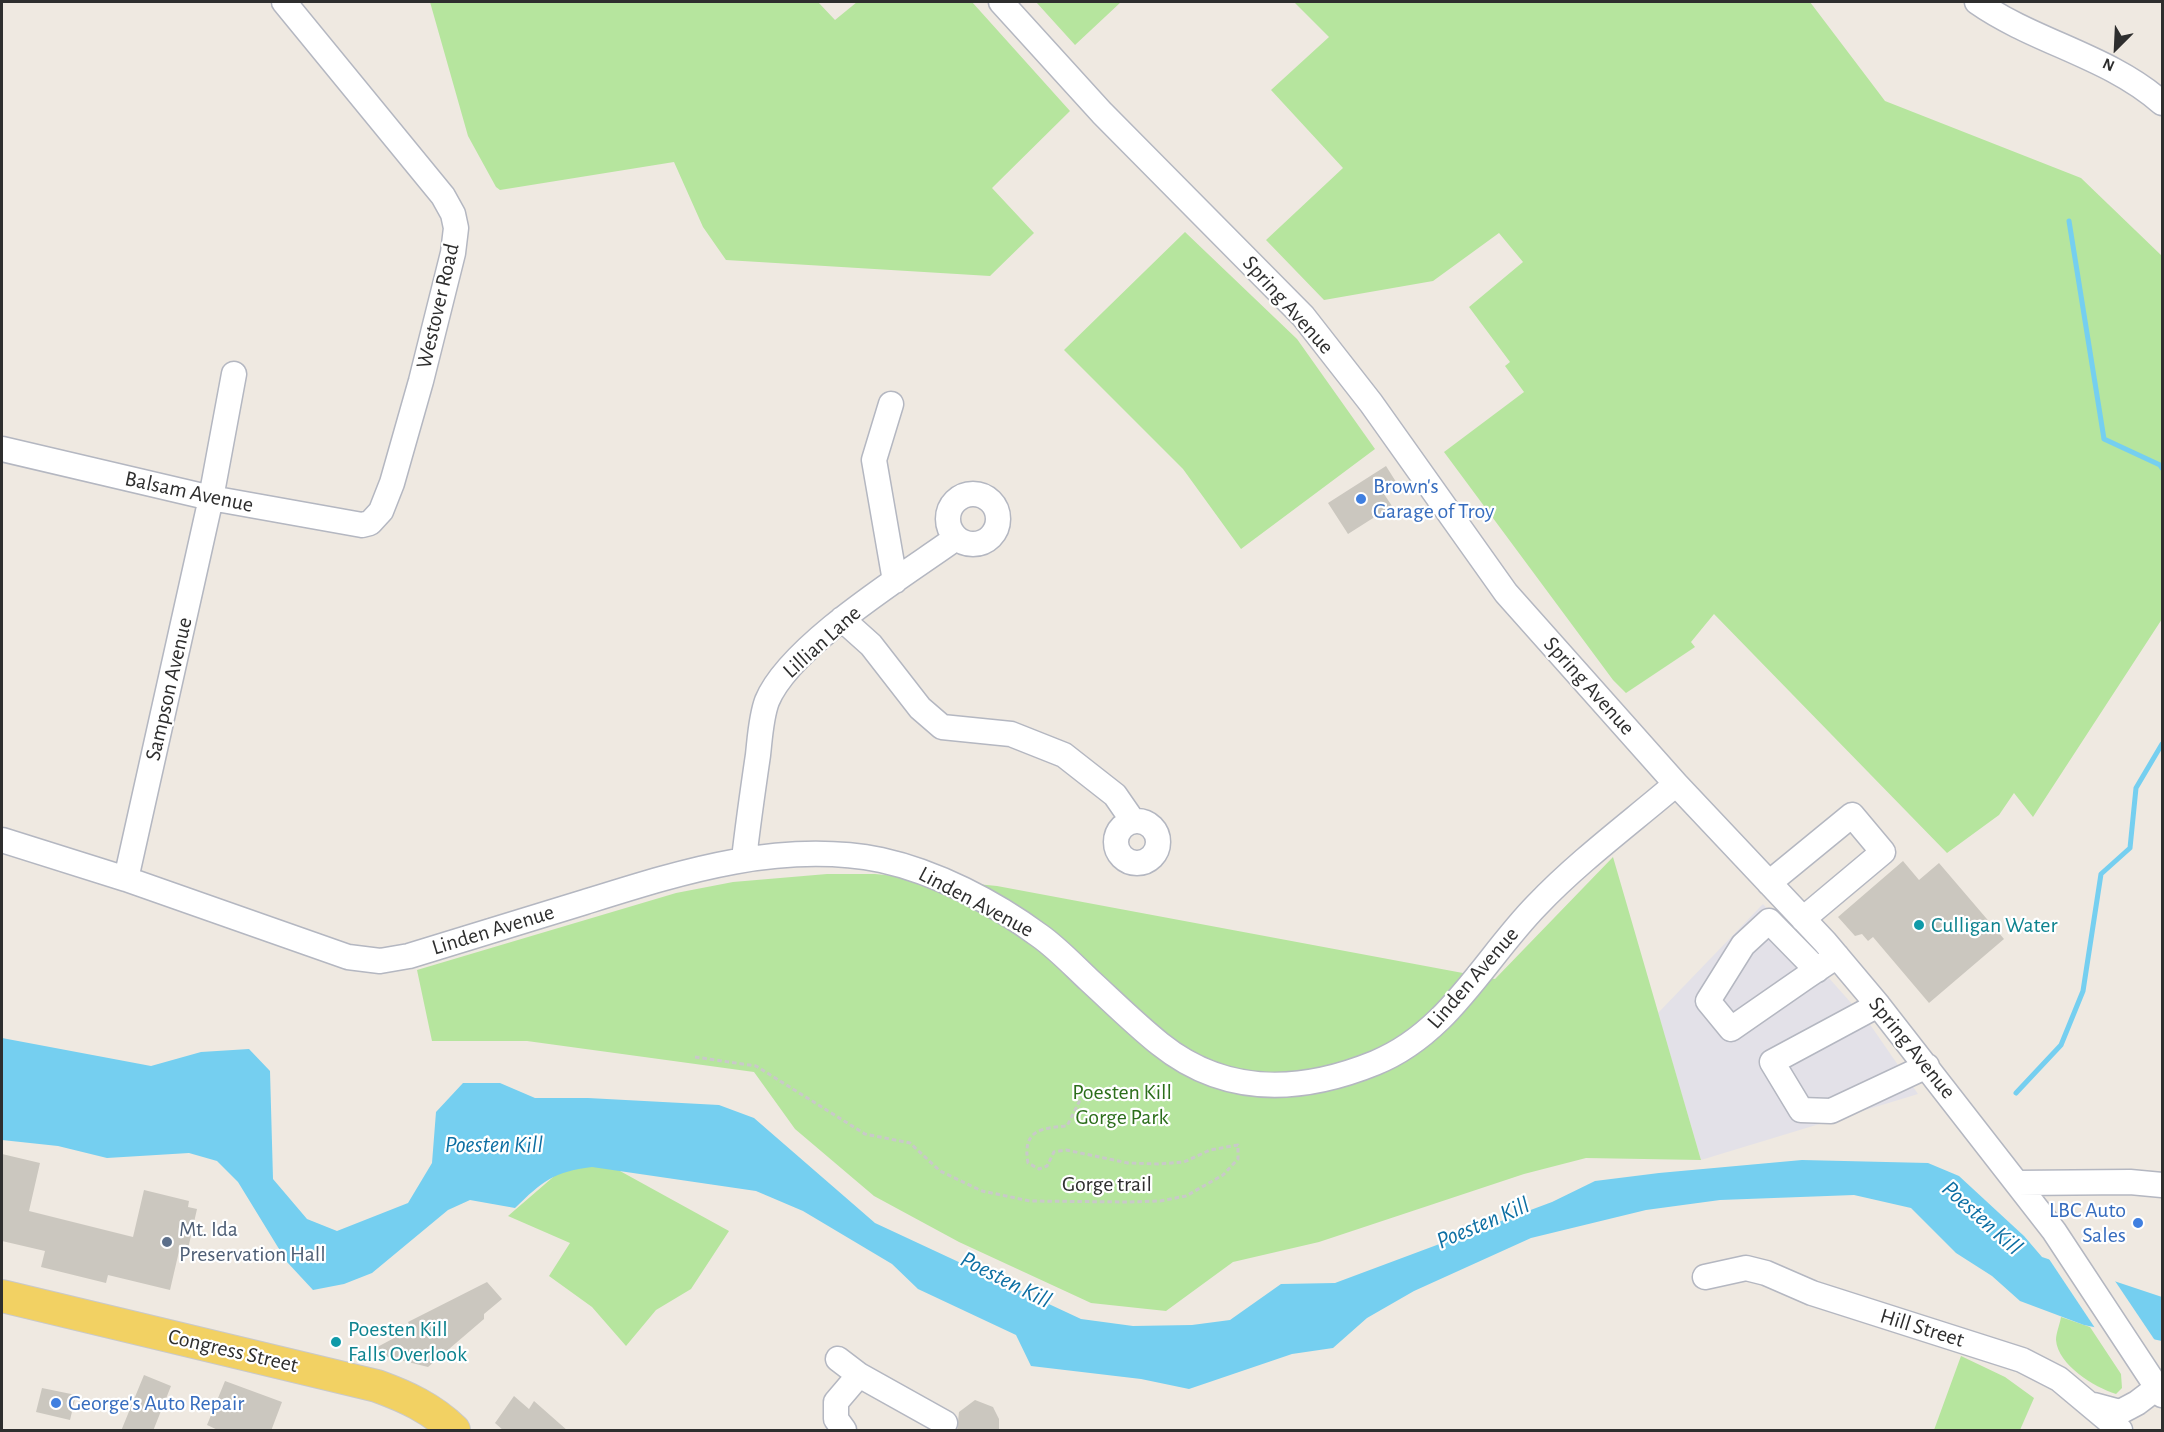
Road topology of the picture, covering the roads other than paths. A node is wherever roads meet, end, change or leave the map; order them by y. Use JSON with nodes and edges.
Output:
{"nodes":[{"id":1,"x":284,"y":2,"type":"edge"},
{"id":2,"x":1001,"y":2,"type":"edge"},
{"id":3,"x":1977,"y":2,"type":"edge"},
{"id":4,"x":2163,"y":103,"type":"edge"},
{"id":5,"x":234,"y":374,"type":"dead end"},
{"id":6,"x":891,"y":404,"type":"dead end"},
{"id":7,"x":2,"y":449,"type":"edge"},
{"id":8,"x":211,"y":498,"type":"junction"},
{"id":9,"x":375,"y":517,"type":"joint"},
{"id":10,"x":956,"y":538,"type":"dead end"},
{"id":11,"x":895,"y":581,"type":"junction"},
{"id":12,"x":842,"y":619,"type":"junction"},
{"id":13,"x":1676,"y":784,"type":"junction"},
{"id":14,"x":1133,"y":822,"type":"dead end"},
{"id":15,"x":2,"y":840,"type":"edge"},
{"id":16,"x":744,"y":859,"type":"junction"},
{"id":17,"x":126,"y":879,"type":"junction"},
{"id":18,"x":1769,"y":883,"type":"junction"},
{"id":19,"x":1795,"y":910,"type":"junction"},
{"id":20,"x":1769,"y":921,"type":"junction"},
{"id":21,"x":1837,"y":956,"type":"junction"},
{"id":22,"x":1817,"y":970,"type":"junction"},
{"id":23,"x":1878,"y":1005,"type":"junction"},
{"id":24,"x":1927,"y":1066,"type":"junction"},
{"id":25,"x":2017,"y":1183,"type":"junction"},
{"id":26,"x":2163,"y":1185,"type":"edge"},
{"id":27,"x":1705,"y":1277,"type":"dead end"},
{"id":28,"x":2,"y":1296,"type":"edge"},
{"id":29,"x":838,"y":1359,"type":"dead end"},
{"id":30,"x":859,"y":1375,"type":"junction"},
{"id":31,"x":2161,"y":1389,"type":"edge"},
{"id":32,"x":2090,"y":1404,"type":"junction"},
{"id":33,"x":945,"y":1423,"type":"dead end"},
{"id":34,"x":454,"y":1431,"type":"edge"},
{"id":35,"x":844,"y":1431,"type":"edge"},
{"id":36,"x":2120,"y":1431,"type":"edge"}],
"edges":[{"from":1,"to":9,"type":"street","name":"Westover Road"},
{"from":2,"to":13,"type":"street","name":"Spring Avenue"},
{"from":3,"to":4,"type":"street"},
{"from":5,"to":8,"type":"street","name":"Sampson Avenue"},
{"from":6,"to":11,"type":"street"},
{"from":7,"to":8,"type":"street","name":"Balsam Avenue"},
{"from":8,"to":9,"type":"street","name":"Balsam Avenue"},
{"from":8,"to":17,"type":"street","name":"Sampson Avenue"},
{"from":10,"to":11,"type":"street","name":"Lillian Lane"},
{"from":11,"to":12,"type":"street","name":"Lillian Lane"},
{"from":12,"to":14,"type":"street"},
{"from":12,"to":16,"type":"street","name":"Lillian Lane"},
{"from":13,"to":16,"type":"street","name":"Linden Avenue"},
{"from":13,"to":18,"type":"street","name":"Spring Avenue"},
{"from":15,"to":17,"type":"street","name":"Linden Avenue"},
{"from":16,"to":17,"type":"street","name":"Linden Avenue"},
{"from":18,"to":19,"type":"street","name":"Spring Avenue"},
{"from":18,"to":19,"type":"street"},
{"from":19,"to":20,"type":"street"},
{"from":19,"to":21,"type":"street","name":"Spring Avenue"},
{"from":20,"to":22,"type":"street"},
{"from":20,"to":22,"type":"street"},
{"from":21,"to":22,"type":"street"},
{"from":21,"to":23,"type":"street","name":"Spring Avenue"},
{"from":23,"to":24,"type":"street","name":"Spring Avenue"},
{"from":23,"to":24,"type":"street"},
{"from":24,"to":25,"type":"street","name":"Spring Avenue"},
{"from":25,"to":26,"type":"street"},
{"from":25,"to":31,"type":"street","name":"Spring Avenue"},
{"from":27,"to":32,"type":"street","name":"Hill Street"},
{"from":28,"to":34,"type":"main road","name":"Congress Street"},
{"from":29,"to":30,"type":"street"},
{"from":30,"to":33,"type":"street"},
{"from":30,"to":35,"type":"street"},
{"from":31,"to":32,"type":"street","name":"Hill Street"},
{"from":32,"to":36,"type":"street","name":"Hill Street"}]}
